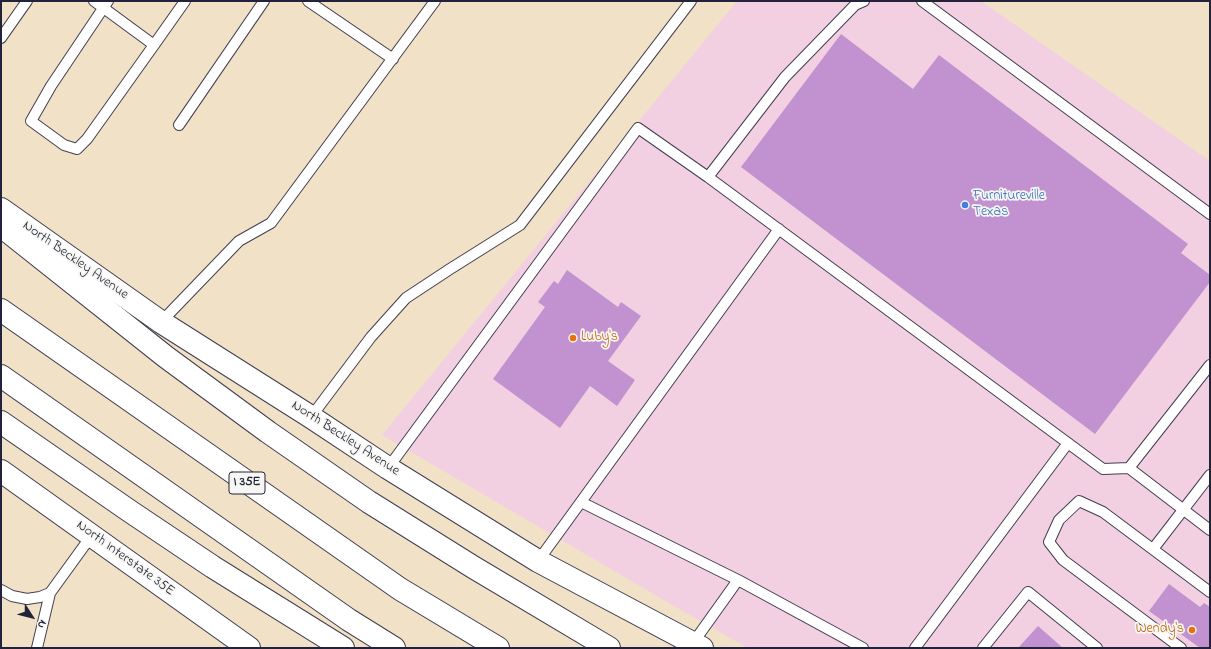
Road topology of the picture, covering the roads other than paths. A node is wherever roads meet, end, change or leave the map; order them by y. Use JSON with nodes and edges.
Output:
{"nodes":[{"id":1,"x":27,"y":1,"type":"edge"},
{"id":2,"x":94,"y":1,"type":"edge"},
{"id":3,"x":185,"y":1,"type":"edge"},
{"id":4,"x":264,"y":1,"type":"edge"},
{"id":5,"x":308,"y":1,"type":"edge"},
{"id":6,"x":691,"y":1,"type":"edge"},
{"id":7,"x":864,"y":1,"type":"edge"},
{"id":8,"x":922,"y":1,"type":"edge"},
{"id":9,"x":431,"y":3,"type":"edge"},
{"id":10,"x":106,"y":4,"type":"edge"},
{"id":11,"x":3,"y":32,"type":"edge"},
{"id":12,"x":154,"y":45,"type":"junction"},
{"id":13,"x":393,"y":59,"type":"junction"},
{"id":14,"x":179,"y":125,"type":"dead end"},
{"id":15,"x":708,"y":177,"type":"junction"},
{"id":16,"x":1,"y":209,"type":"edge"},
{"id":17,"x":1210,"y":214,"type":"edge"},
{"id":18,"x":1,"y":226,"type":"edge"},
{"id":19,"x":779,"y":229,"type":"junction"},
{"id":20,"x":1,"y":310,"type":"edge"},
{"id":21,"x":161,"y":322,"type":"junction"},
{"id":22,"x":1210,"y":365,"type":"edge"},
{"id":23,"x":1,"y":376,"type":"edge"},
{"id":24,"x":311,"y":417,"type":"junction"},
{"id":25,"x":1,"y":422,"type":"edge"},
{"id":26,"x":1068,"y":443,"type":"junction"},
{"id":27,"x":388,"y":468,"type":"junction"},
{"id":28,"x":1130,"y":468,"type":"junction"},
{"id":29,"x":1,"y":471,"type":"edge"},
{"id":30,"x":1210,"y":475,"type":"edge"},
{"id":31,"x":581,"y":502,"type":"junction"},
{"id":32,"x":1184,"y":509,"type":"junction"},
{"id":33,"x":1210,"y":530,"type":"edge"},
{"id":34,"x":92,"y":535,"type":"junction"},
{"id":35,"x":1153,"y":549,"type":"junction"},
{"id":36,"x":538,"y":561,"type":"junction"},
{"id":37,"x":738,"y":580,"type":"junction"},
{"id":38,"x":1,"y":590,"type":"edge"},
{"id":39,"x":1210,"y":592,"type":"edge"},
{"id":40,"x":50,"y":593,"type":"junction"},
{"id":41,"x":242,"y":646,"type":"edge"},
{"id":42,"x":698,"y":646,"type":"edge"},
{"id":43,"x":37,"y":648,"type":"edge"},
{"id":44,"x":343,"y":648,"type":"edge"},
{"id":45,"x":394,"y":648,"type":"edge"},
{"id":46,"x":498,"y":648,"type":"edge"},
{"id":47,"x":609,"y":648,"type":"edge"},
{"id":48,"x":863,"y":648,"type":"edge"},
{"id":49,"x":915,"y":648,"type":"edge"},
{"id":50,"x":983,"y":648,"type":"edge"},
{"id":51,"x":1097,"y":648,"type":"edge"},
{"id":52,"x":1181,"y":648,"type":"edge"}],
"edges":[{"from":1,"to":11,"type":"lane"},
{"from":2,"to":10,"type":"lane"},
{"from":3,"to":12,"type":"lane"},
{"from":4,"to":14,"type":"lane"},
{"from":5,"to":13,"type":"lane"},
{"from":6,"to":24,"type":"lane"},
{"from":7,"to":15,"type":"lane"},
{"from":8,"to":17,"type":"lane"},
{"from":9,"to":13,"type":"lane"},
{"from":10,"to":12,"type":"lane"},
{"from":10,"to":12,"type":"lane"},
{"from":13,"to":21,"type":"lane"},
{"from":15,"to":19,"type":"lane"},
{"from":15,"to":27,"type":"lane"},
{"from":16,"to":21,"type":"main road","name":"North Beckley Avenue"},
{"from":18,"to":47,"type":"main road"},
{"from":19,"to":26,"type":"lane"},
{"from":19,"to":31,"type":"lane"},
{"from":20,"to":46,"type":"main road","number":"I 35E"},
{"from":21,"to":24,"type":"main road","name":"North Beckley Avenue"},
{"from":22,"to":28,"type":"lane"},
{"from":23,"to":45,"type":"main road"},
{"from":24,"to":27,"type":"main road","name":"North Beckley Avenue"},
{"from":25,"to":44,"type":"main road"},
{"from":26,"to":28,"type":"lane"},
{"from":26,"to":49,"type":"lane"},
{"from":27,"to":36,"type":"main road","name":"North Beckley Avenue"},
{"from":28,"to":32,"type":"lane"},
{"from":29,"to":34,"type":"main road","name":"North Interstate 35E"},
{"from":30,"to":32,"type":"lane"},
{"from":31,"to":36,"type":"lane"},
{"from":31,"to":37,"type":"lane"},
{"from":32,"to":33,"type":"lane"},
{"from":32,"to":35,"type":"lane"},
{"from":34,"to":40,"type":"lane"},
{"from":34,"to":41,"type":"main road","name":"North Interstate 35E"},
{"from":35,"to":39,"type":"lane"},
{"from":35,"to":52,"type":"lane"},
{"from":36,"to":42,"type":"main road","name":"North Beckley Avenue"},
{"from":37,"to":42,"type":"lane"},
{"from":37,"to":48,"type":"lane"},
{"from":38,"to":40,"type":"lane"},
{"from":40,"to":43,"type":"lane"},
{"from":50,"to":51,"type":"lane"}]}
